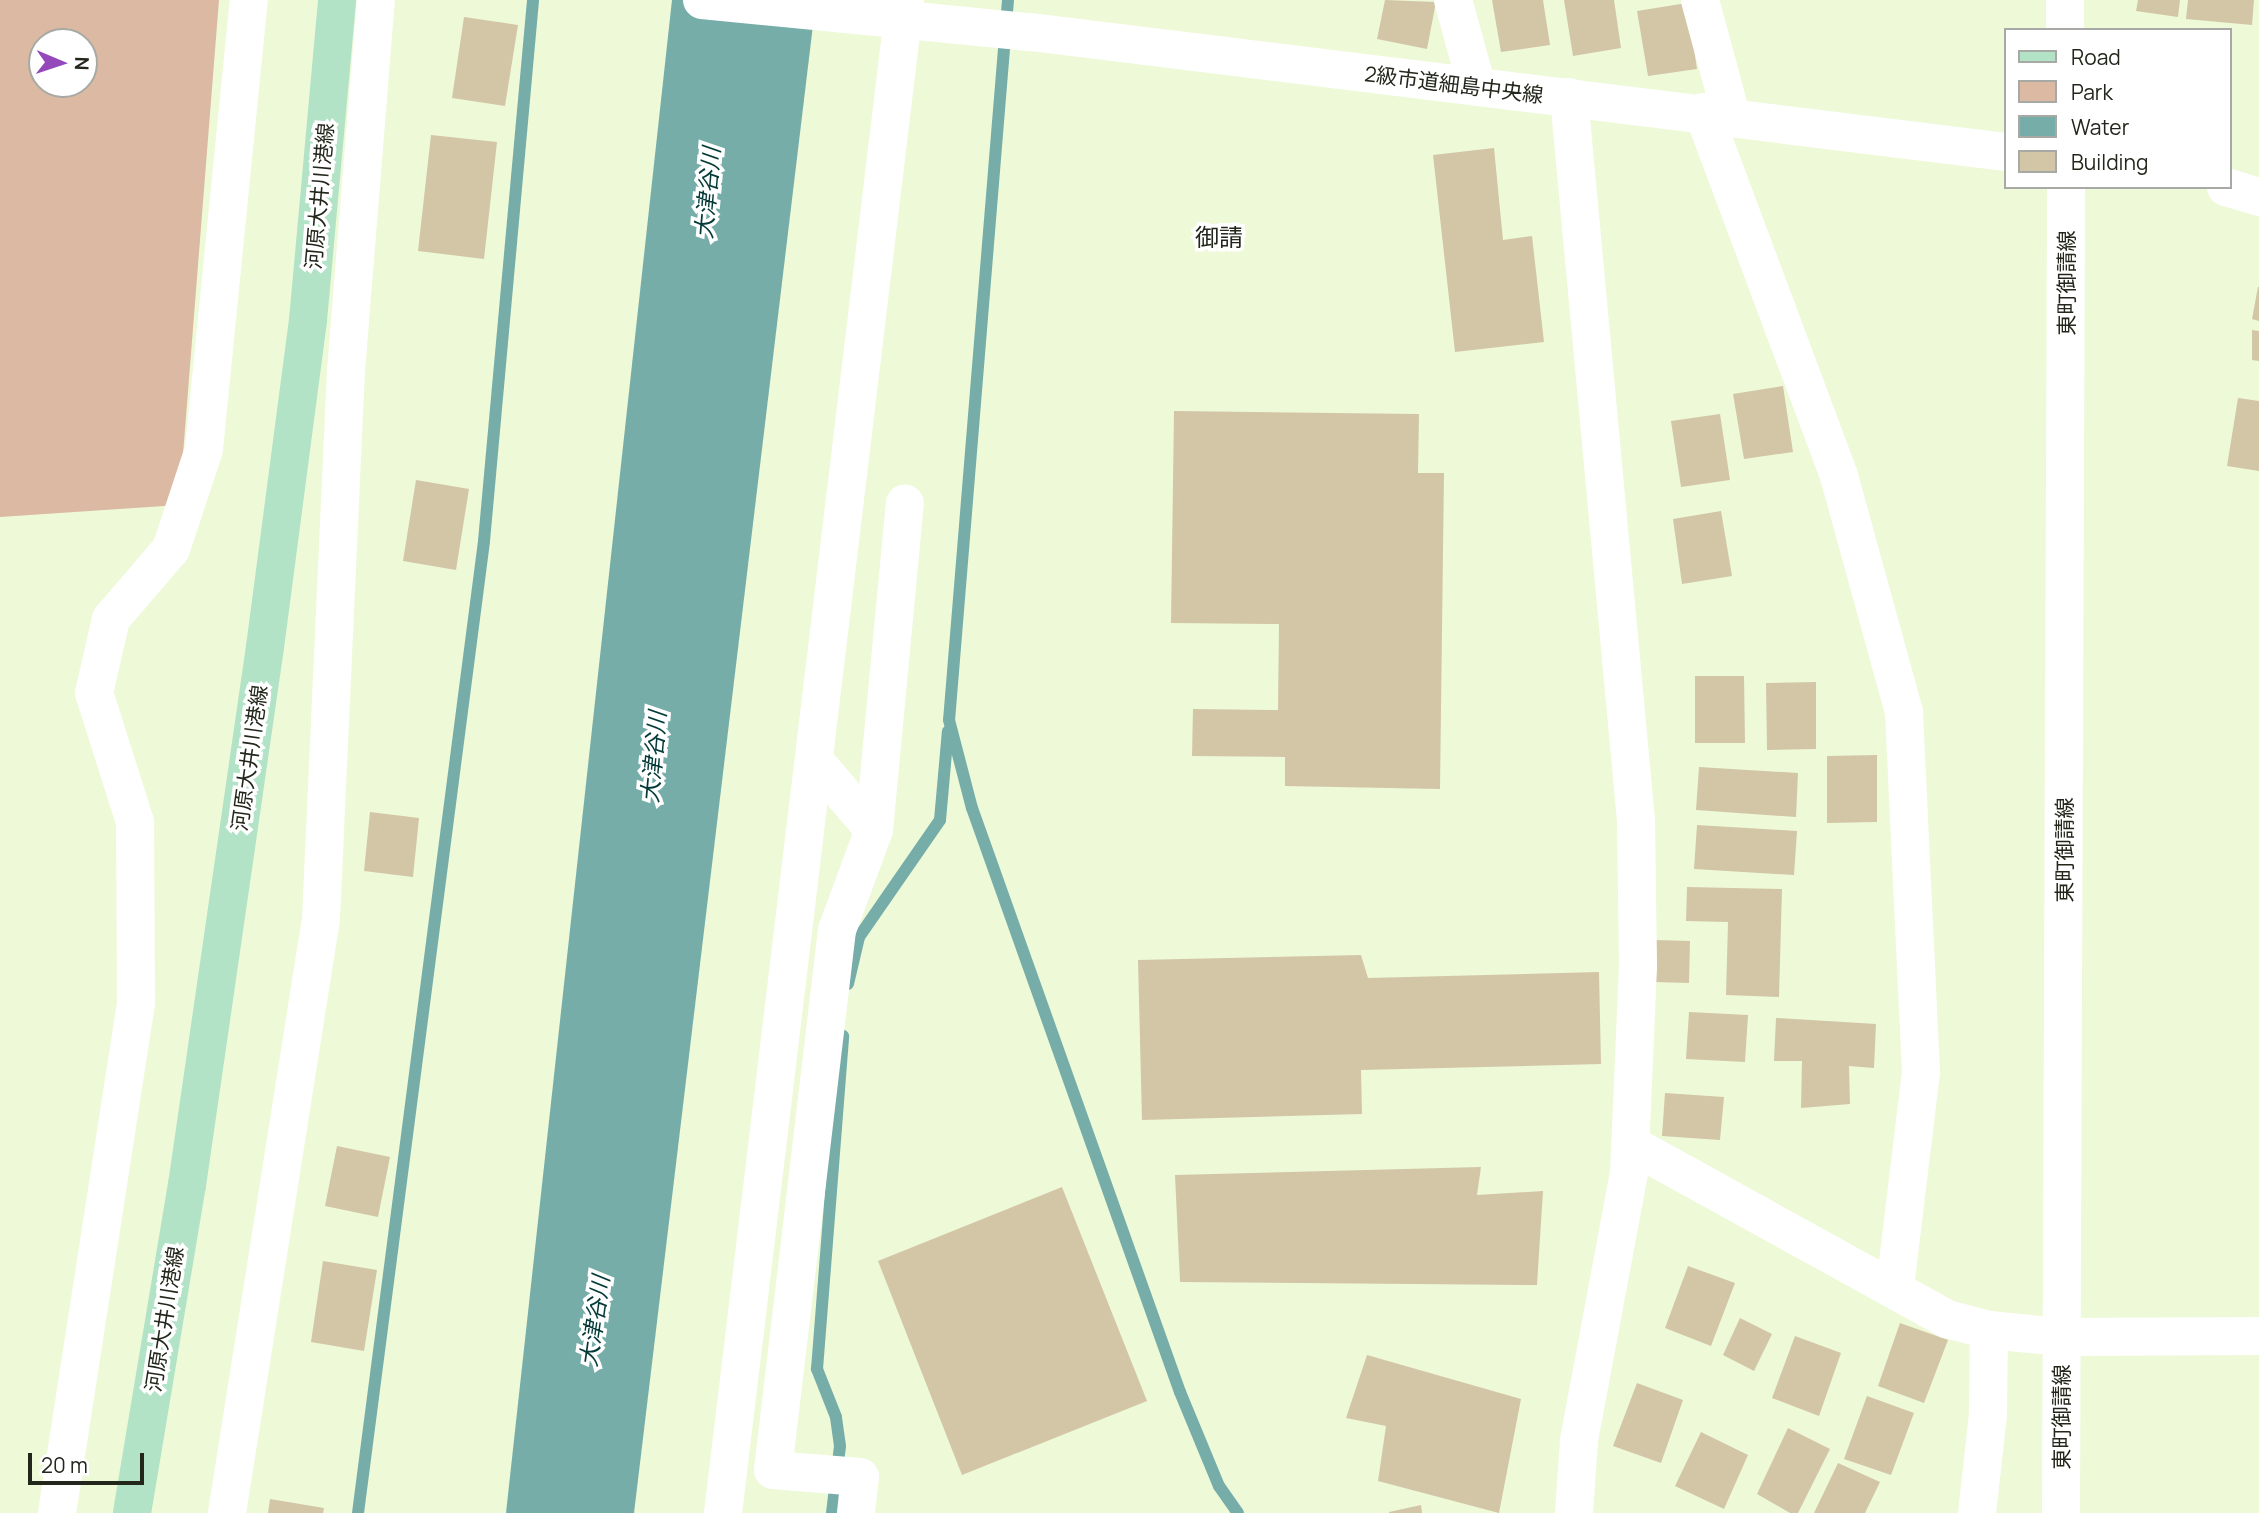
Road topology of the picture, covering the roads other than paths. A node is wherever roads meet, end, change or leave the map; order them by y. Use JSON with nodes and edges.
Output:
{"nodes":[{"id":1,"x":249,"y":0,"type":"edge"},
{"id":2,"x":337,"y":0,"type":"edge"},
{"id":3,"x":376,"y":0,"type":"edge"},
{"id":4,"x":702,"y":0,"type":"edge"},
{"id":5,"x":1452,"y":0,"type":"edge"},
{"id":6,"x":1700,"y":0,"type":"edge"},
{"id":7,"x":2065,"y":0,"type":"edge"},
{"id":8,"x":903,"y":11,"type":"edge"},
{"id":9,"x":2065,"y":28,"type":"edge"},
{"id":10,"x":1477,"y":87,"type":"junction"},
{"id":11,"x":1569,"y":97,"type":"junction"},
{"id":12,"x":1717,"y":114,"type":"junction"},
{"id":13,"x":2004,"y":152,"type":"edge"},
{"id":14,"x":2231,"y":188,"type":"edge"},
{"id":15,"x":2066,"y":189,"type":"edge"},
{"id":16,"x":2259,"y":197,"type":"edge"},
{"id":17,"x":905,"y":503,"type":"dead end"},
{"id":18,"x":814,"y":760,"type":"junction"},
{"id":19,"x":874,"y":830,"type":"junction"},
{"id":20,"x":1630,"y":1144,"type":"junction"},
{"id":21,"x":1895,"y":1287,"type":"junction"},
{"id":22,"x":1989,"y":1330,"type":"junction"},
{"id":23,"x":2259,"y":1336,"type":"edge"},
{"id":24,"x":2061,"y":1337,"type":"junction"},
{"id":25,"x":728,"y":1464,"type":"junction"},
{"id":26,"x":773,"y":1470,"type":"junction"},
{"id":27,"x":57,"y":1513,"type":"edge"},
{"id":28,"x":132,"y":1513,"type":"edge"},
{"id":29,"x":227,"y":1513,"type":"edge"},
{"id":30,"x":723,"y":1513,"type":"edge"},
{"id":31,"x":856,"y":1513,"type":"edge"},
{"id":32,"x":1574,"y":1513,"type":"edge"},
{"id":33,"x":1977,"y":1513,"type":"edge"},
{"id":34,"x":2060,"y":1513,"type":"edge"}],
"edges":[{"from":1,"to":27,"type":"street"},
{"from":2,"to":28,"type":"main road","name":"河原大井川港線"},
{"from":3,"to":29,"type":"street"},
{"from":4,"to":8,"type":"street","name":"2級市道細島中央線"},
{"from":5,"to":10,"type":"street"},
{"from":6,"to":12,"type":"street"},
{"from":7,"to":9,"type":"street"},
{"from":8,"to":10,"type":"street","name":"2級市道細島中央線"},
{"from":8,"to":18,"type":"street"},
{"from":10,"to":11,"type":"street","name":"2級市道細島中央線"},
{"from":11,"to":12,"type":"street","name":"2級市道細島中央線"},
{"from":11,"to":20,"type":"street"},
{"from":12,"to":13,"type":"street","name":"2級市道細島中央線"},
{"from":12,"to":21,"type":"street"},
{"from":14,"to":16,"type":"street"},
{"from":15,"to":24,"type":"street","name":"東町御請線"},
{"from":17,"to":19,"type":"street"},
{"from":18,"to":19,"type":"street"},
{"from":18,"to":25,"type":"street"},
{"from":19,"to":26,"type":"street"},
{"from":20,"to":21,"type":"street"},
{"from":20,"to":32,"type":"street"},
{"from":21,"to":22,"type":"street"},
{"from":22,"to":24,"type":"street"},
{"from":22,"to":33,"type":"street"},
{"from":23,"to":24,"type":"street"},
{"from":24,"to":34,"type":"street","name":"東町御請線"},
{"from":25,"to":26,"type":"street"},
{"from":25,"to":30,"type":"street"},
{"from":26,"to":31,"type":"street"}]}
